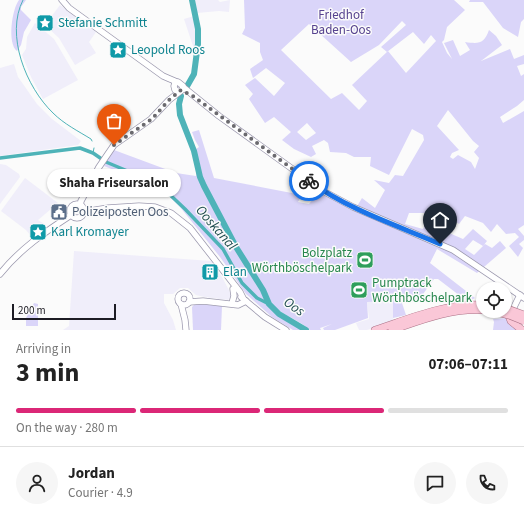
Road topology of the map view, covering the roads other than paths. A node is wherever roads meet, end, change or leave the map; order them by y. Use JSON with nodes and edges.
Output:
{"nodes":[{"id":1,"x":62,"y":0,"type":"edge"},
{"id":2,"x":178,"y":88,"type":"junction"},
{"id":3,"x":80,"y":206,"type":"junction"},
{"id":4,"x":83,"y":212,"type":"junction"},
{"id":5,"x":71,"y":215,"type":"junction"},
{"id":6,"x":0,"y":274,"type":"edge"},
{"id":7,"x":226,"y":276,"type":"junction"},
{"id":8,"x":233,"y":289,"type":"junction"},
{"id":9,"x":522,"y":297,"type":"edge"},
{"id":10,"x":245,"y":300,"type":"junction"},
{"id":11,"x":230,"y":303,"type":"junction"},
{"id":12,"x":476,"y":305,"type":"edge"},
{"id":13,"x":476,"y":310,"type":"edge"},
{"id":14,"x":512,"y":311,"type":"edge"},
{"id":15,"x":512,"y":312,"type":"edge"},
{"id":16,"x":524,"y":315,"type":"edge"},
{"id":17,"x":512,"y":316,"type":"edge"},
{"id":18,"x":510,"y":318,"type":"edge"},
{"id":19,"x":524,"y":321,"type":"edge"},
{"id":20,"x":187,"y":330,"type":"edge"},
{"id":21,"x":286,"y":330,"type":"edge"},
{"id":22,"x":375,"y":330,"type":"edge"},
{"id":23,"x":392,"y":330,"type":"edge"},
{"id":24,"x":522,"y":330,"type":"edge"}],
"edges":[{"from":1,"to":2,"type":"street"},
{"from":2,"to":3,"type":"street"},
{"from":2,"to":9,"type":"street"},
{"from":3,"to":4,"type":"street"},
{"from":3,"to":5,"type":"street"},
{"from":4,"to":5,"type":"street"},
{"from":4,"to":7,"type":"street"},
{"from":5,"to":6,"type":"street"},
{"from":7,"to":8,"type":"street"},
{"from":7,"to":10,"type":"street"},
{"from":8,"to":10,"type":"street"},
{"from":8,"to":11,"type":"street"},
{"from":9,"to":15,"type":"street"},
{"from":10,"to":11,"type":"street"},
{"from":10,"to":21,"type":"street"},
{"from":11,"to":20,"type":"street"},
{"from":12,"to":22,"type":"main road"},
{"from":13,"to":23,"type":"main road"},
{"from":14,"to":16,"type":"main road","bridge":true},
{"from":17,"to":19,"type":"main road","bridge":true},
{"from":18,"to":24,"type":"main road"}]}
